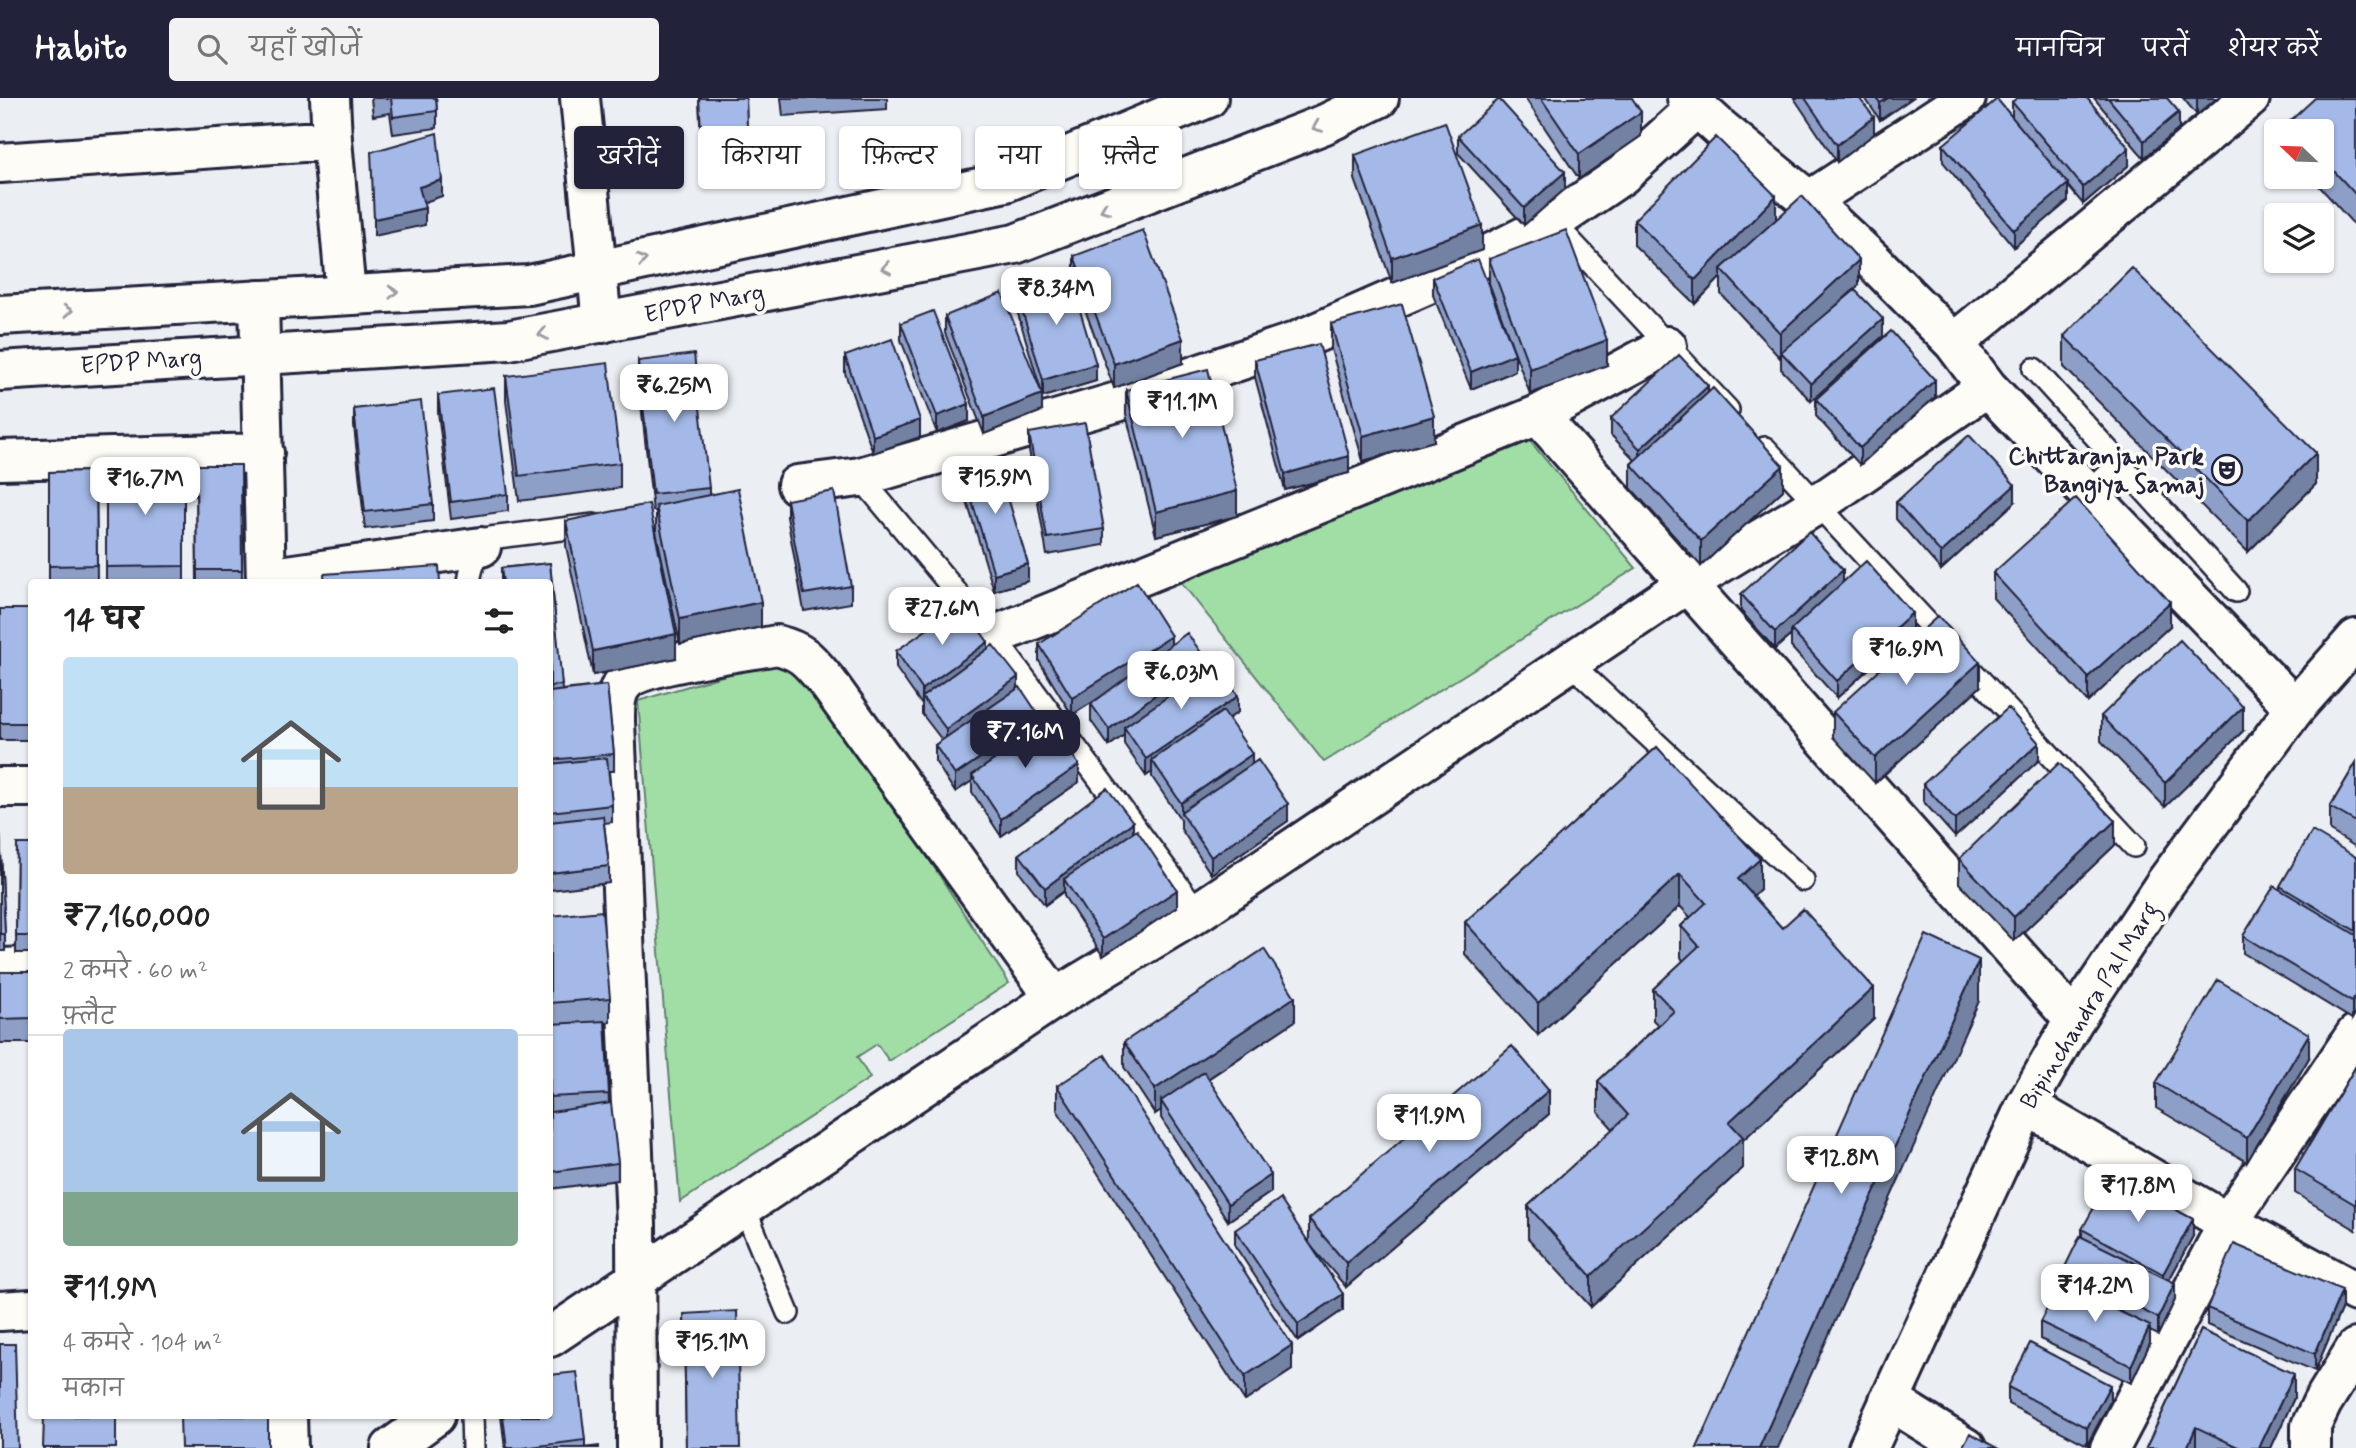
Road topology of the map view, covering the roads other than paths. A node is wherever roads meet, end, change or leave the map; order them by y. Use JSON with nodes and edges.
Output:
{"nodes":[{"id":1,"x":330,"y":98,"type":"edge"},
{"id":2,"x":580,"y":98,"type":"edge"},
{"id":3,"x":1208,"y":98,"type":"edge"},
{"id":4,"x":1379,"y":98,"type":"edge"},
{"id":5,"x":1966,"y":98,"type":"edge"},
{"id":6,"x":2250,"y":98,"type":"edge"},
{"id":7,"x":1692,"y":102,"type":"edge"},
{"id":8,"x":332,"y":140,"type":"junction"},
{"id":9,"x":0,"y":163,"type":"edge"},
{"id":10,"x":1809,"y":201,"type":"junction"},
{"id":11,"x":1553,"y":222,"type":"junction"},
{"id":12,"x":597,"y":270,"type":"junction"},
{"id":13,"x":346,"y":295,"type":"junction"},
{"id":14,"x":260,"y":300,"type":"junction"},
{"id":15,"x":0,"y":315,"type":"edge"},
{"id":16,"x":602,"y":323,"type":"junction"},
{"id":17,"x":1954,"y":343,"type":"junction"},
{"id":18,"x":1667,"y":346,"type":"junction"},
{"id":19,"x":261,"y":354,"type":"junction"},
{"id":20,"x":2034,"y":369,"type":"dead end"},
{"id":21,"x":0,"y":371,"type":"edge"},
{"id":22,"x":1987,"y":387,"type":"junction"},
{"id":23,"x":1538,"y":415,"type":"junction"},
{"id":24,"x":264,"y":453,"type":"junction"},
{"id":25,"x":0,"y":460,"type":"edge"},
{"id":26,"x":2120,"y":464,"type":"junction"},
{"id":27,"x":860,"y":477,"type":"junction"},
{"id":28,"x":797,"y":485,"type":"dead end"},
{"id":29,"x":2088,"y":493,"type":"junction"},
{"id":30,"x":1818,"y":504,"type":"junction"},
{"id":31,"x":611,"y":523,"type":"edge"},
{"id":32,"x":481,"y":547,"type":"junction"},
{"id":33,"x":266,"y":579,"type":"edge"},
{"id":34,"x":273,"y":579,"type":"edge"},
{"id":35,"x":469,"y":579,"type":"edge"},
{"id":36,"x":1688,"y":583,"type":"junction"},
{"id":37,"x":2236,"y":591,"type":"dead end"},
{"id":38,"x":993,"y":636,"type":"junction"},
{"id":39,"x":2356,"y":639,"type":"edge"},
{"id":40,"x":1570,"y":663,"type":"junction"},
{"id":41,"x":2295,"y":708,"type":"junction"},
{"id":42,"x":0,"y":787,"type":"edge"},
{"id":43,"x":28,"y":788,"type":"edge"},
{"id":44,"x":2134,"y":846,"type":"dead end"},
{"id":45,"x":1803,"y":880,"type":"dead end"},
{"id":46,"x":1198,"y":912,"type":"junction"},
{"id":47,"x":28,"y":967,"type":"edge"},
{"id":48,"x":0,"y":968,"type":"edge"},
{"id":49,"x":1055,"y":998,"type":"junction"},
{"id":50,"x":2074,"y":1020,"type":"junction"},
{"id":51,"x":2356,"y":1034,"type":"edge"},
{"id":52,"x":2026,"y":1105,"type":"junction"},
{"id":53,"x":744,"y":1207,"type":"junction"},
{"id":54,"x":2228,"y":1223,"type":"junction"},
{"id":55,"x":637,"y":1278,"type":"junction"},
{"id":56,"x":2356,"y":1292,"type":"edge"},
{"id":57,"x":28,"y":1309,"type":"edge"},
{"id":58,"x":0,"y":1311,"type":"edge"},
{"id":59,"x":788,"y":1313,"type":"dead end"},
{"id":60,"x":553,"y":1335,"type":"edge"},
{"id":61,"x":2356,"y":1348,"type":"edge"},
{"id":62,"x":1889,"y":1400,"type":"junction"},
{"id":63,"x":287,"y":1419,"type":"edge"},
{"id":64,"x":431,"y":1419,"type":"edge"},
{"id":65,"x":472,"y":1419,"type":"edge"},
{"id":66,"x":288,"y":1448,"type":"edge"},
{"id":67,"x":391,"y":1448,"type":"edge"},
{"id":68,"x":473,"y":1448,"type":"edge"},
{"id":69,"x":637,"y":1448,"type":"edge"},
{"id":70,"x":1868,"y":1448,"type":"edge"},
{"id":71,"x":1966,"y":1448,"type":"edge"},
{"id":72,"x":2110,"y":1448,"type":"edge"},
{"id":73,"x":2311,"y":1448,"type":"edge"}],
"edges":[{"from":1,"to":8,"type":"street"},
{"from":2,"to":12,"type":"street"},
{"from":12,"to":3,"type":"street","one_way":true},
{"from":4,"to":16,"type":"street","name":"EPDP Marg","one_way":true},
{"from":5,"to":10,"type":"street"},
{"from":6,"to":17,"type":"street"},
{"from":7,"to":10,"type":"street"},
{"from":7,"to":11,"type":"street"},
{"from":8,"to":9,"type":"street"},
{"from":8,"to":13,"type":"street"},
{"from":10,"to":17,"type":"street"},
{"from":11,"to":18,"type":"lane"},
{"from":11,"to":27,"type":"street"},
{"from":13,"to":12,"type":"street","one_way":true},
{"from":12,"to":16,"type":"street"},
{"from":13,"to":14,"type":"street"},
{"from":15,"to":14,"type":"street","one_way":true},
{"from":14,"to":19,"type":"street"},
{"from":16,"to":19,"type":"street","name":"EPDP Marg","one_way":true},
{"from":17,"to":22,"type":"street"},
{"from":18,"to":23,"type":"street"},
{"from":18,"to":30,"type":"lane"},
{"from":19,"to":21,"type":"street","name":"EPDP Marg"},
{"from":19,"to":24,"type":"street"},
{"from":20,"to":26,"type":"lane"},
{"from":22,"to":29,"type":"street"},
{"from":22,"to":30,"type":"street"},
{"from":23,"to":36,"type":"street"},
{"from":23,"to":38,"type":"street"},
{"from":24,"to":25,"type":"street"},
{"from":24,"to":33,"type":"street"},
{"from":26,"to":29,"type":"lane"},
{"from":26,"to":37,"type":"lane"},
{"from":27,"to":28,"type":"street"},
{"from":27,"to":38,"type":"lane"},
{"from":29,"to":41,"type":"street"},
{"from":30,"to":36,"type":"street"},
{"from":30,"to":44,"type":"lane"},
{"from":31,"to":32,"type":"lane"},
{"from":32,"to":34,"type":"street"},
{"from":32,"to":35,"type":"lane"},
{"from":36,"to":40,"type":"street"},
{"from":36,"to":50,"type":"street"},
{"from":38,"to":46,"type":"lane"},
{"from":39,"to":41,"type":"street","name":"Bipinchandra Pal Marg"},
{"from":40,"to":45,"type":"lane"},
{"from":40,"to":46,"type":"street"},
{"from":41,"to":50,"type":"street","name":"Bipinchandra Pal Marg"},
{"from":42,"to":43,"type":"street"},
{"from":46,"to":49,"type":"street"},
{"from":47,"to":48,"type":"street"},
{"from":49,"to":53,"type":"street"},
{"from":49,"to":55,"type":"street"},
{"from":50,"to":52,"type":"street","name":"Bipinchandra Pal Marg"},
{"from":51,"to":54,"type":"street"},
{"from":52,"to":54,"type":"street"},
{"from":52,"to":62,"type":"street","name":"Bipinchandra Pal Marg"},
{"from":53,"to":55,"type":"street"},
{"from":53,"to":59,"type":"lane"},
{"from":54,"to":56,"type":"street"},
{"from":54,"to":72,"type":"street"},
{"from":55,"to":60,"type":"street"},
{"from":55,"to":69,"type":"street"},
{"from":57,"to":58,"type":"street"},
{"from":61,"to":73,"type":"street"},
{"from":62,"to":70,"type":"street","name":"Bipinchandra Pal Marg"},
{"from":62,"to":71,"type":"street"},
{"from":63,"to":66,"type":"street"},
{"from":64,"to":67,"type":"street"},
{"from":65,"to":68,"type":"lane"}]}
